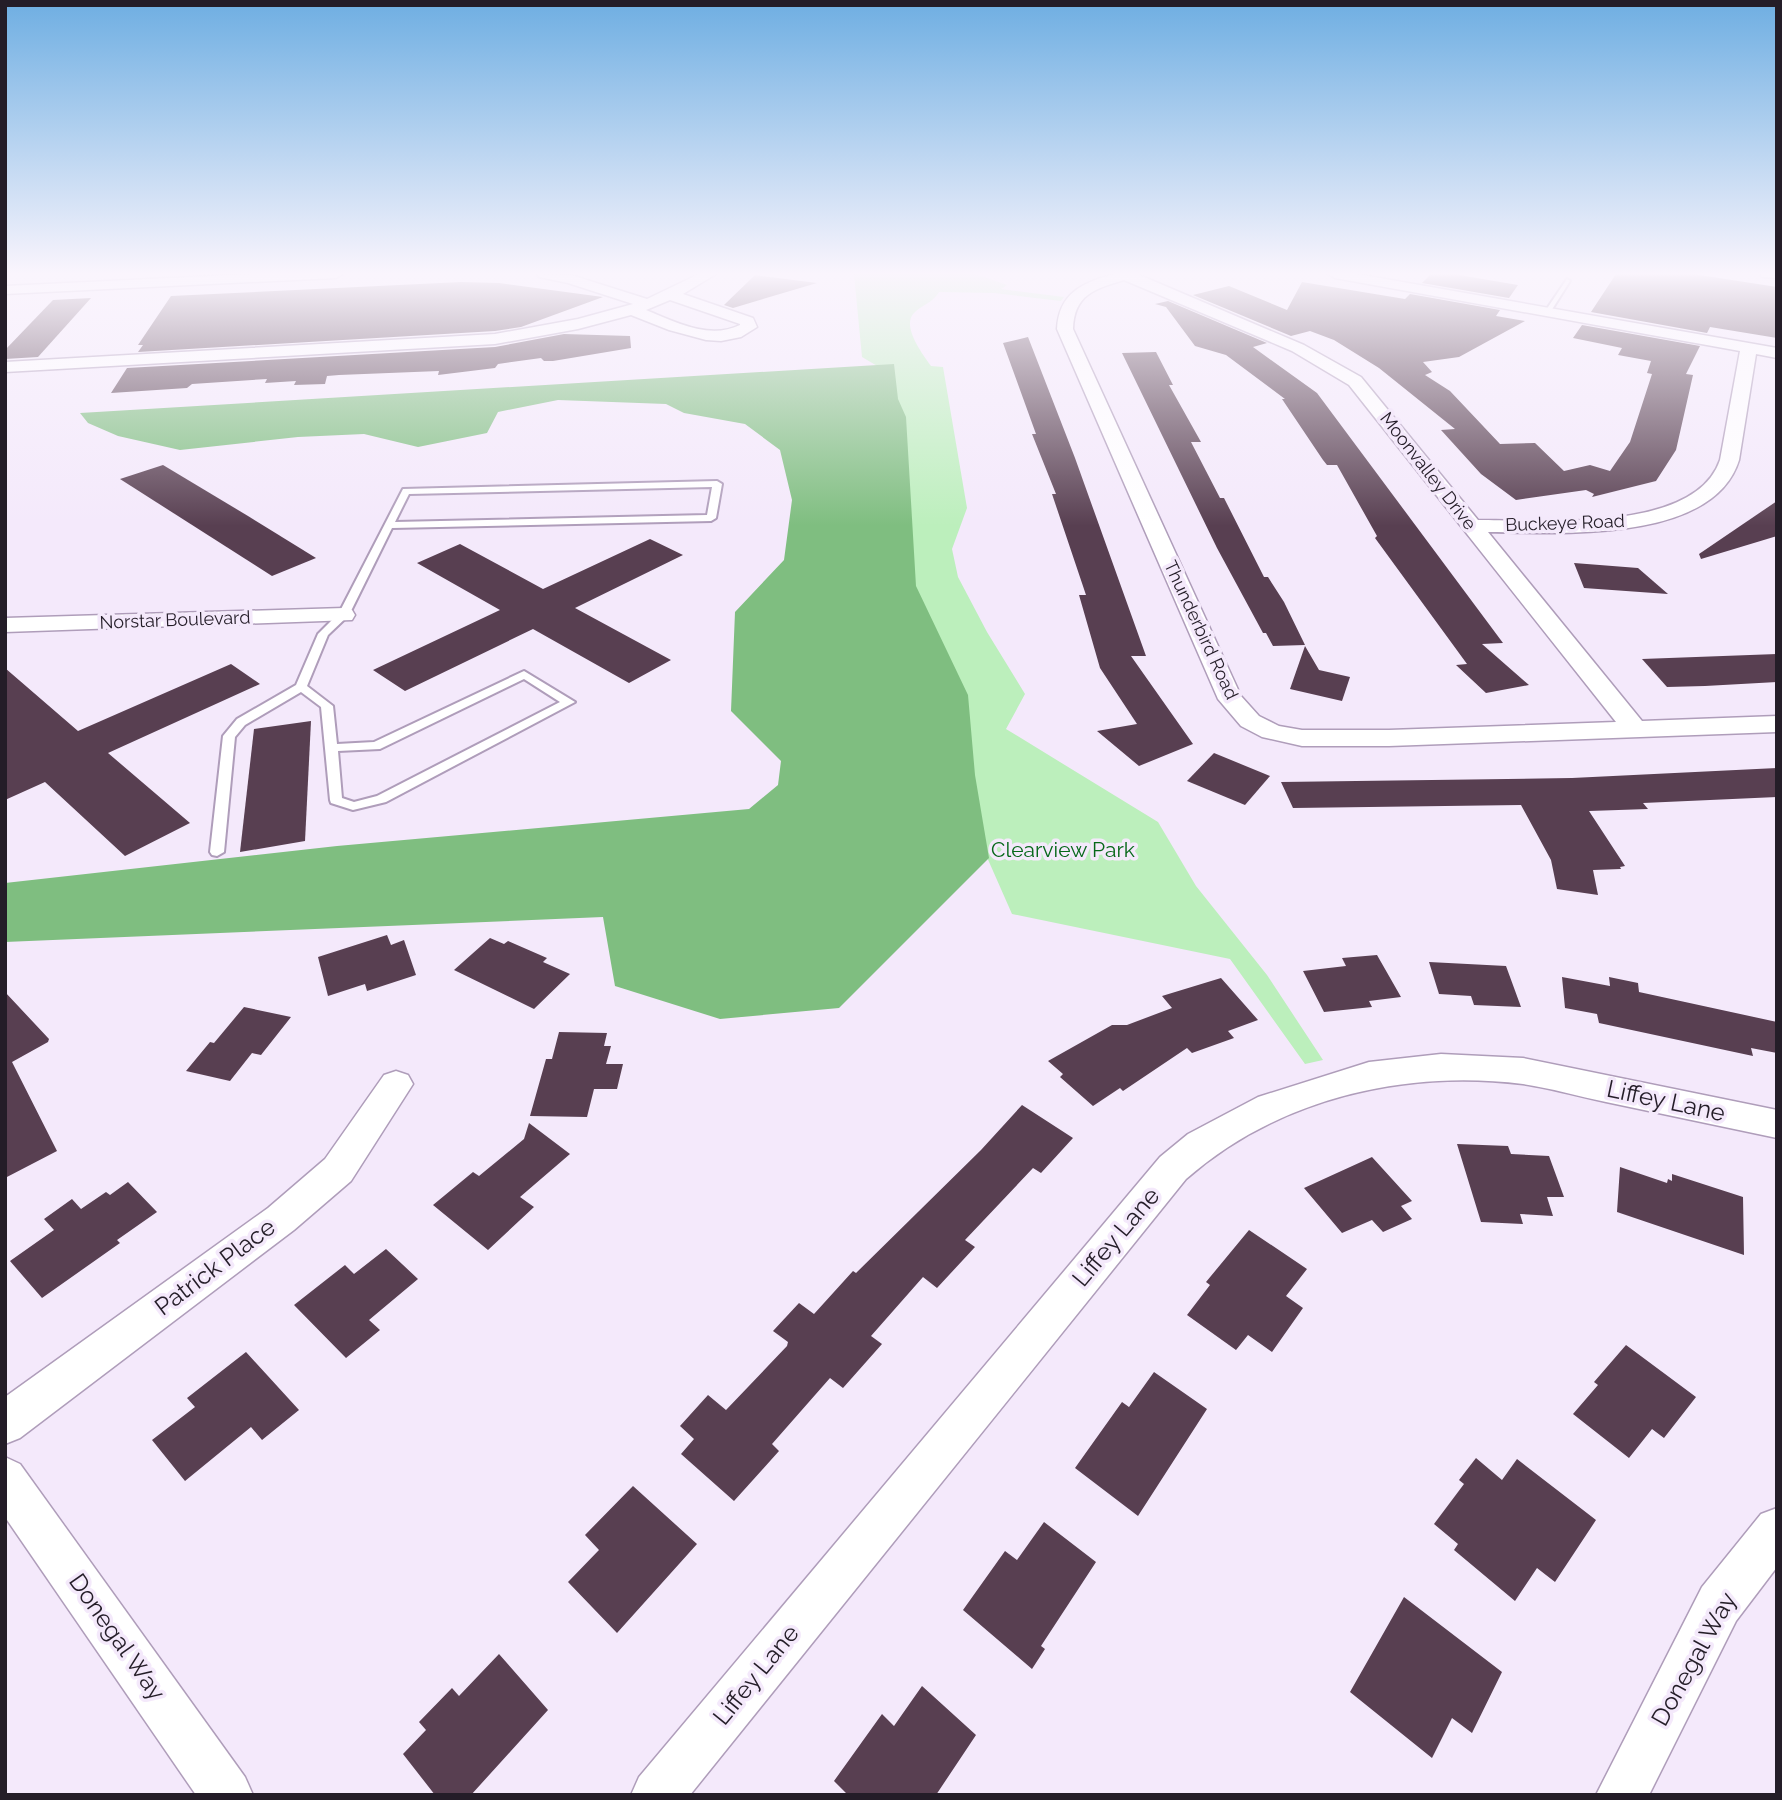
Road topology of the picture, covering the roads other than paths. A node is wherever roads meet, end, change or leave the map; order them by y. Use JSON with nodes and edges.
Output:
{"nodes":[{"id":1,"x":162,"y":358,"type":"edge"},
{"id":2,"x":1078,"y":358,"type":"edge"},
{"id":3,"x":1315,"y":358,"type":"edge"},
{"id":4,"x":1747,"y":358,"type":"edge"},
{"id":5,"x":5,"y":367,"type":"edge"},
{"id":6,"x":390,"y":525,"type":"junction"},
{"id":7,"x":1471,"y":526,"type":"junction"},
{"id":8,"x":344,"y":615,"type":"junction"},
{"id":9,"x":5,"y":625,"type":"edge"},
{"id":10,"x":301,"y":687,"type":"junction"},
{"id":11,"x":1777,"y":724,"type":"edge"},
{"id":12,"x":1635,"y":729,"type":"junction"},
{"id":13,"x":331,"y":748,"type":"junction"},
{"id":14,"x":217,"y":852,"type":"dead end"},
{"id":15,"x":396,"y":1084,"type":"dead end"},
{"id":16,"x":1777,"y":1124,"type":"edge"},
{"id":17,"x":5,"y":1423,"type":"edge"},
{"id":18,"x":5,"y":1479,"type":"edge"},
{"id":19,"x":1777,"y":1530,"type":"edge"},
{"id":20,"x":228,"y":1795,"type":"edge"},
{"id":21,"x":657,"y":1795,"type":"edge"},
{"id":22,"x":1622,"y":1795,"type":"edge"}],
"edges":[{"from":1,"to":5,"type":"street"},
{"from":2,"to":12,"type":"street","name":"Thunderbird Road"},
{"from":3,"to":7,"type":"street","name":"Moonvalley Drive"},
{"from":4,"to":7,"type":"street","name":"Buckeye Road"},
{"from":6,"to":6,"type":"lane"},
{"from":6,"to":8,"type":"lane"},
{"from":7,"to":12,"type":"street","name":"Moonvalley Drive"},
{"from":8,"to":9,"type":"street","name":"Norstar Boulevard"},
{"from":8,"to":10,"type":"lane"},
{"from":10,"to":13,"type":"lane"},
{"from":10,"to":14,"type":"lane"},
{"from":11,"to":12,"type":"street","name":"Thunderbird Road"},
{"from":13,"to":13,"type":"lane"},
{"from":15,"to":17,"type":"street","name":"Patrick Place"},
{"from":16,"to":21,"type":"street","name":"Liffey Lane"},
{"from":18,"to":20,"type":"street","name":"Donegal Way"},
{"from":19,"to":22,"type":"street","name":"Donegal Way"}]}
